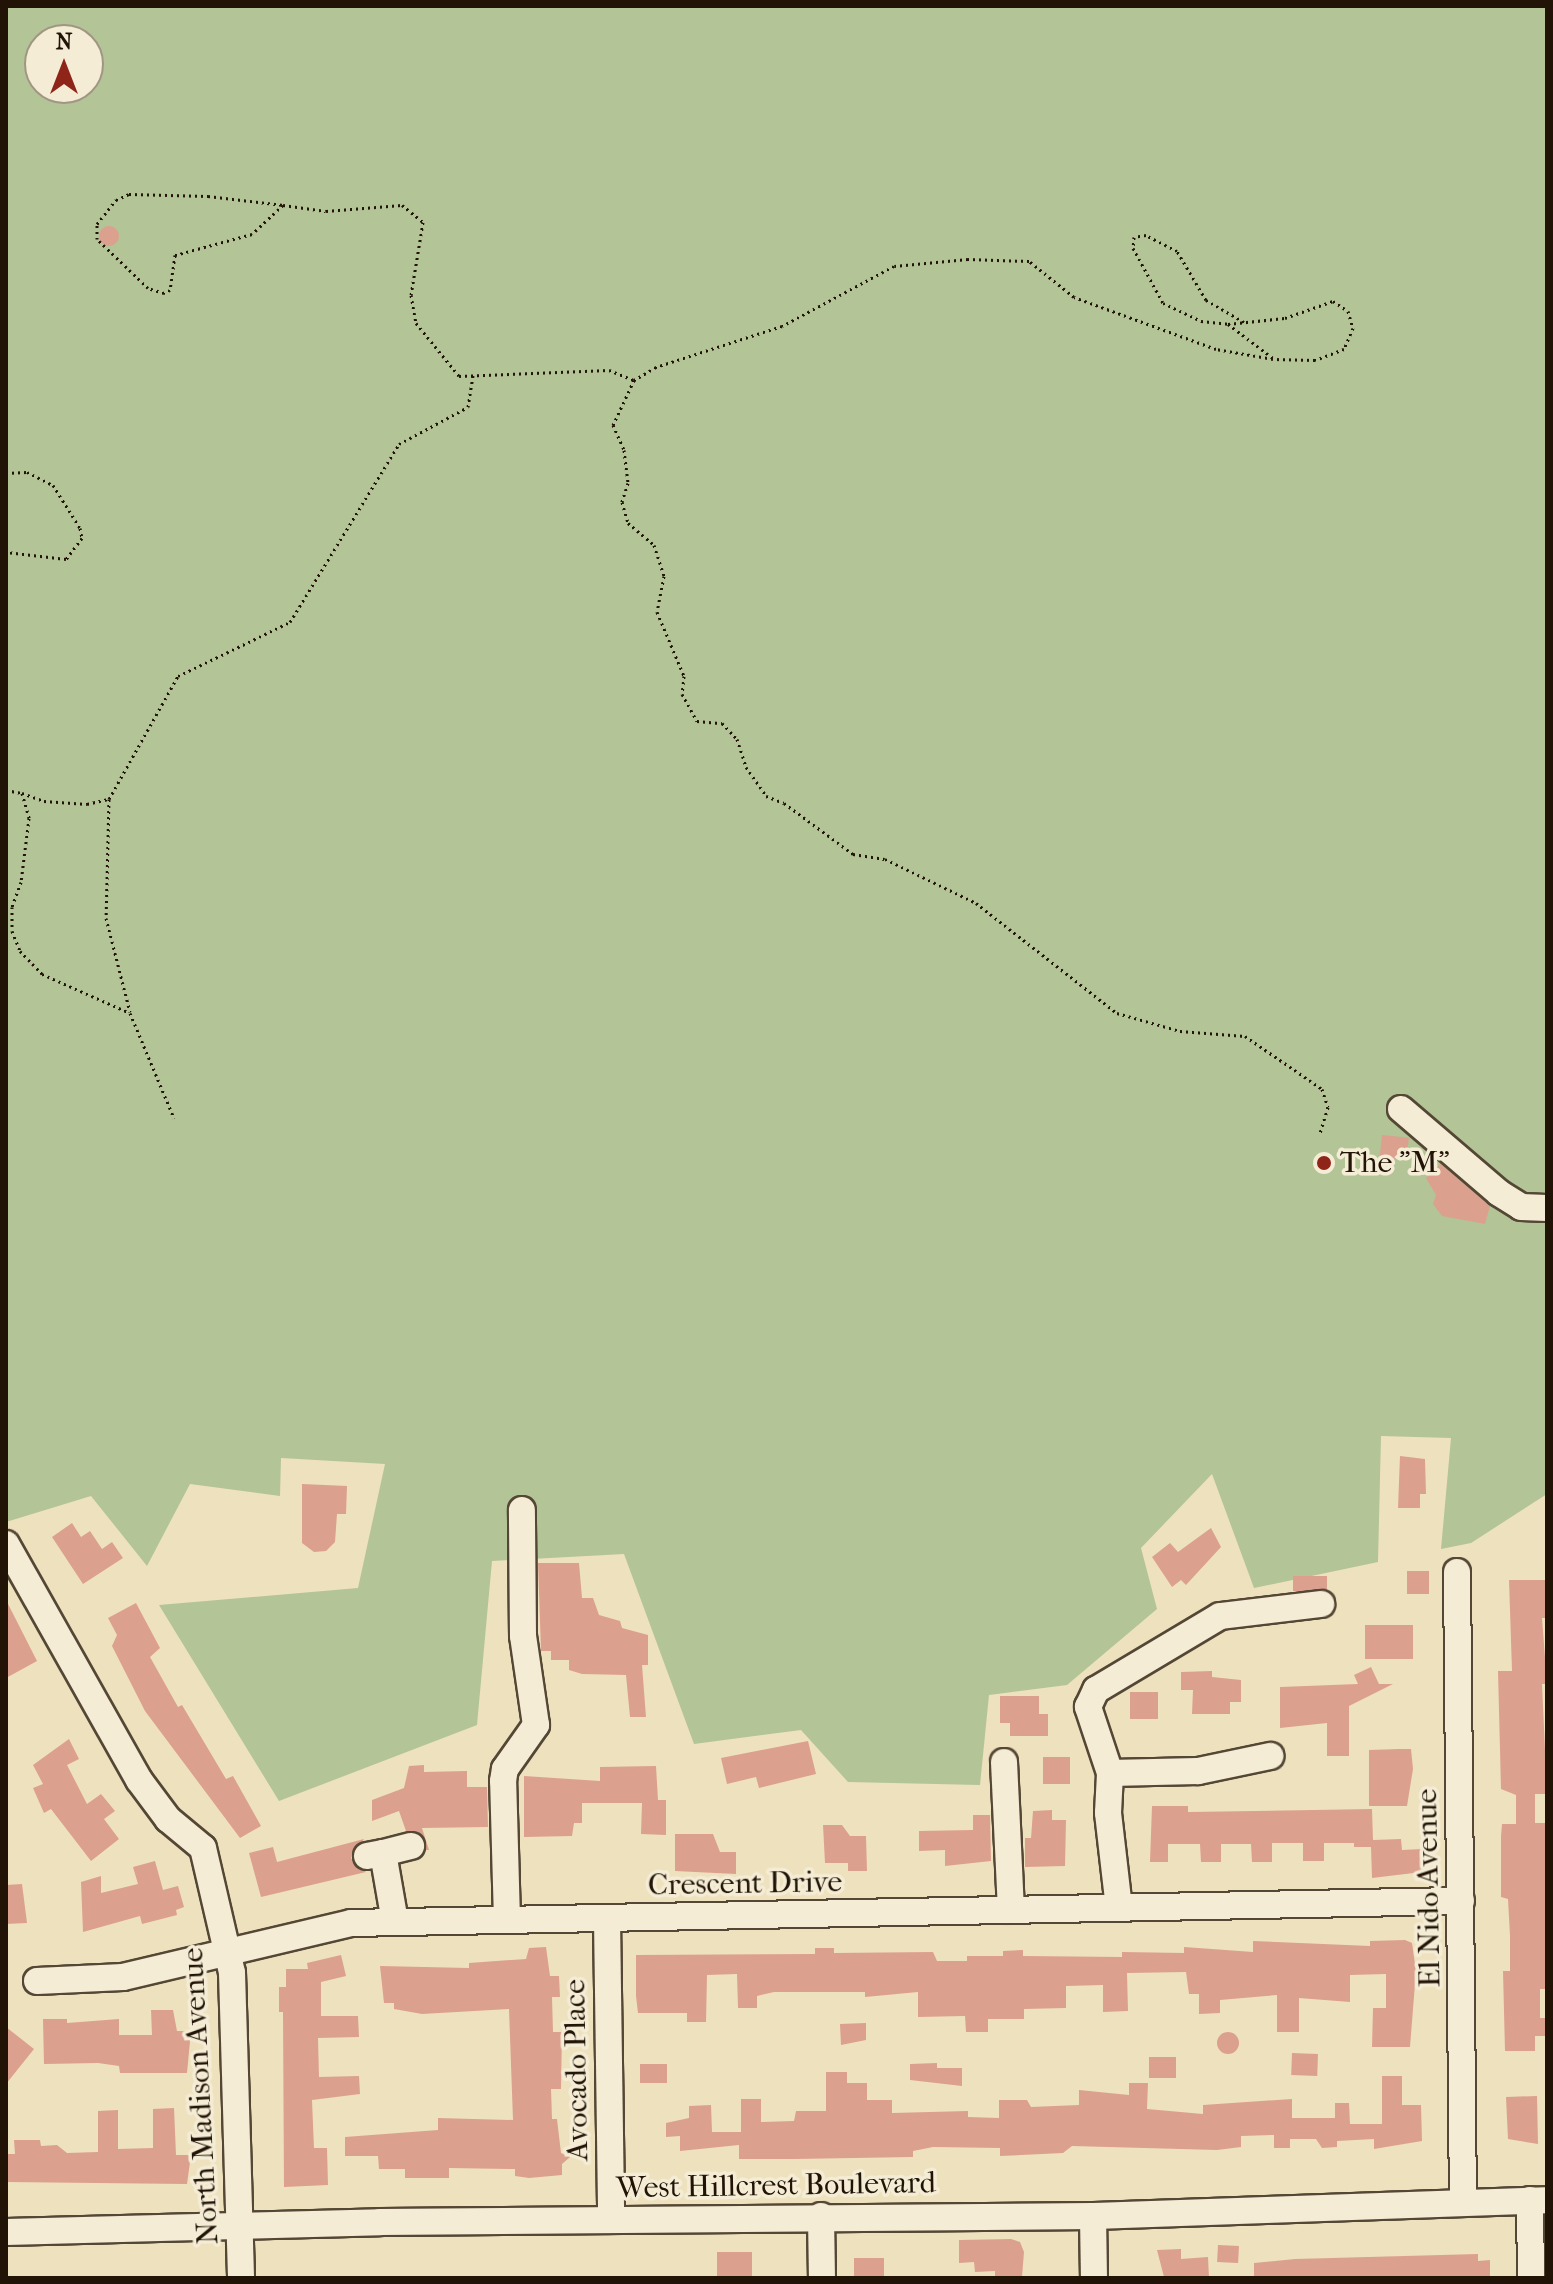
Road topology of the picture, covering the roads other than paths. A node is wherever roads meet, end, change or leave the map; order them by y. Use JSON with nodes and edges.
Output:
{"nodes":[{"id":1,"x":1401,"y":1109,"type":"dead end"},
{"id":2,"x":1547,"y":1208,"type":"edge"},
{"id":3,"x":522,"y":1510,"type":"dead end"},
{"id":4,"x":6,"y":1544,"type":"edge"},
{"id":5,"x":1457,"y":1572,"type":"dead end"},
{"id":6,"x":1321,"y":1604,"type":"dead end"},
{"id":7,"x":1270,"y":1756,"type":"dead end"},
{"id":8,"x":1004,"y":1762,"type":"dead end"},
{"id":9,"x":1110,"y":1773,"type":"junction"},
{"id":10,"x":411,"y":1846,"type":"dead end"},
{"id":11,"x":1461,"y":1901,"type":"junction"},
{"id":12,"x":1119,"y":1908,"type":"junction"},
{"id":13,"x":1011,"y":1910,"type":"junction"},
{"id":14,"x":607,"y":1919,"type":"junction"},
{"id":15,"x":507,"y":1920,"type":"junction"},
{"id":16,"x":395,"y":1922,"type":"junction"},
{"id":17,"x":229,"y":1949,"type":"junction"},
{"id":18,"x":37,"y":1981,"type":"dead end"},
{"id":19,"x":1539,"y":2200,"type":"edge"},
{"id":20,"x":1463,"y":2203,"type":"junction"},
{"id":21,"x":821,"y":2216,"type":"junction"},
{"id":22,"x":1093,"y":2216,"type":"junction"},
{"id":23,"x":611,"y":2220,"type":"junction"},
{"id":24,"x":240,"y":2228,"type":"junction"},
{"id":25,"x":6,"y":2232,"type":"edge"},
{"id":26,"x":241,"y":2278,"type":"edge"},
{"id":27,"x":822,"y":2278,"type":"edge"},
{"id":28,"x":1094,"y":2278,"type":"edge"},
{"id":29,"x":1531,"y":2278,"type":"edge"}],
"edges":[{"from":1,"to":2,"type":"street"},
{"from":3,"to":15,"type":"street"},
{"from":4,"to":17,"type":"street","name":"North Madison Avenue"},
{"from":5,"to":11,"type":"street","name":"El Nido Avenue"},
{"from":6,"to":9,"type":"street"},
{"from":7,"to":9,"type":"street"},
{"from":8,"to":13,"type":"street"},
{"from":9,"to":12,"type":"street"},
{"from":10,"to":16,"type":"street"},
{"from":11,"to":12,"type":"street","name":"Crescent Drive"},
{"from":11,"to":20,"type":"street","name":"El Nido Avenue"},
{"from":12,"to":13,"type":"street","name":"Crescent Drive"},
{"from":13,"to":14,"type":"street","name":"Crescent Drive"},
{"from":14,"to":15,"type":"street","name":"Crescent Drive"},
{"from":14,"to":23,"type":"street","name":"Avocado Place"},
{"from":15,"to":16,"type":"street","name":"Crescent Drive"},
{"from":16,"to":17,"type":"street","name":"Crescent Drive"},
{"from":17,"to":18,"type":"street","name":"Crescent Drive"},
{"from":17,"to":24,"type":"street","name":"North Madison Avenue"},
{"from":19,"to":20,"type":"street","name":"West Hillcrest Boulevard"},
{"from":19,"to":29,"type":"street"},
{"from":20,"to":22,"type":"street","name":"West Hillcrest Boulevard"},
{"from":21,"to":22,"type":"street","name":"West Hillcrest Boulevard"},
{"from":21,"to":23,"type":"street","name":"West Hillcrest Boulevard"},
{"from":21,"to":27,"type":"street"},
{"from":22,"to":28,"type":"street"},
{"from":23,"to":24,"type":"street","name":"West Hillcrest Boulevard"},
{"from":24,"to":25,"type":"street","name":"West Hillcrest Boulevard"},
{"from":24,"to":26,"type":"street","name":"North Madison Avenue"}]}
